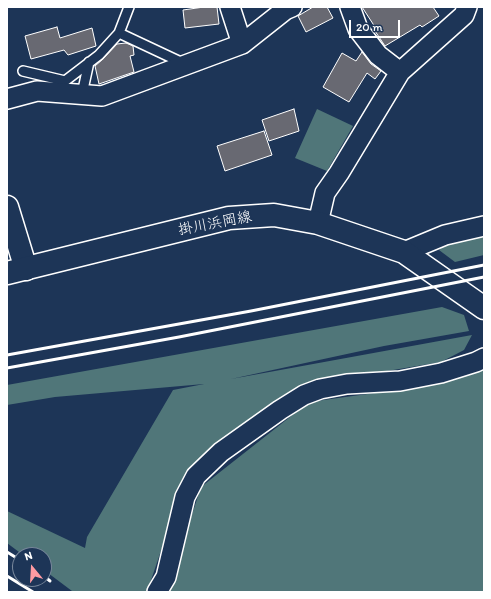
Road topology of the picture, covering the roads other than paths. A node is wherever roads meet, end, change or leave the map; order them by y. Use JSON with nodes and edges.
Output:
{"nodes":[{"id":1,"x":129,"y":7,"type":"edge"},
{"id":2,"x":230,"y":7,"type":"edge"},
{"id":3,"x":292,"y":7,"type":"edge"},
{"id":4,"x":350,"y":7,"type":"edge"},
{"id":5,"x":467,"y":7,"type":"edge"},
{"id":6,"x":120,"y":33,"type":"junction"},
{"id":7,"x":242,"y":44,"type":"junction"},
{"id":8,"x":89,"y":62,"type":"junction"},
{"id":9,"x":186,"y":64,"type":"junction"},
{"id":10,"x":23,"y":71,"type":"dead end"},
{"id":11,"x":400,"y":72,"type":"junction"},
{"id":12,"x":82,"y":94,"type":"junction"},
{"id":13,"x":7,"y":99,"type":"edge"},
{"id":14,"x":7,"y":207,"type":"edge"},
{"id":15,"x":318,"y":223,"type":"junction"},
{"id":16,"x":484,"y":226,"type":"edge"},
{"id":17,"x":412,"y":257,"type":"junction"},
{"id":18,"x":16,"y":271,"type":"edge"},
{"id":19,"x":478,"y":304,"type":"edge"},
{"id":20,"x":484,"y":358,"type":"edge"},
{"id":21,"x":157,"y":592,"type":"edge"}],
"edges":[{"from":1,"to":6,"type":"lane"},
{"from":2,"to":7,"type":"street"},
{"from":3,"to":7,"type":"street"},
{"from":4,"to":11,"type":"street"},
{"from":5,"to":11,"type":"street"},
{"from":6,"to":8,"type":"lane"},
{"from":6,"to":9,"type":"lane"},
{"from":7,"to":9,"type":"street"},
{"from":8,"to":10,"type":"lane"},
{"from":8,"to":12,"type":"lane"},
{"from":9,"to":12,"type":"street"},
{"from":11,"to":15,"type":"street"},
{"from":12,"to":13,"type":"street"},
{"from":14,"to":18,"type":"main road"},
{"from":15,"to":17,"type":"main road","name":"掛川浜岡線"},
{"from":15,"to":18,"type":"main road","name":"掛川浜岡線"},
{"from":16,"to":17,"type":"street"},
{"from":17,"to":19,"type":"main road","name":"掛川浜岡線"},
{"from":20,"to":21,"type":"street"}]}
